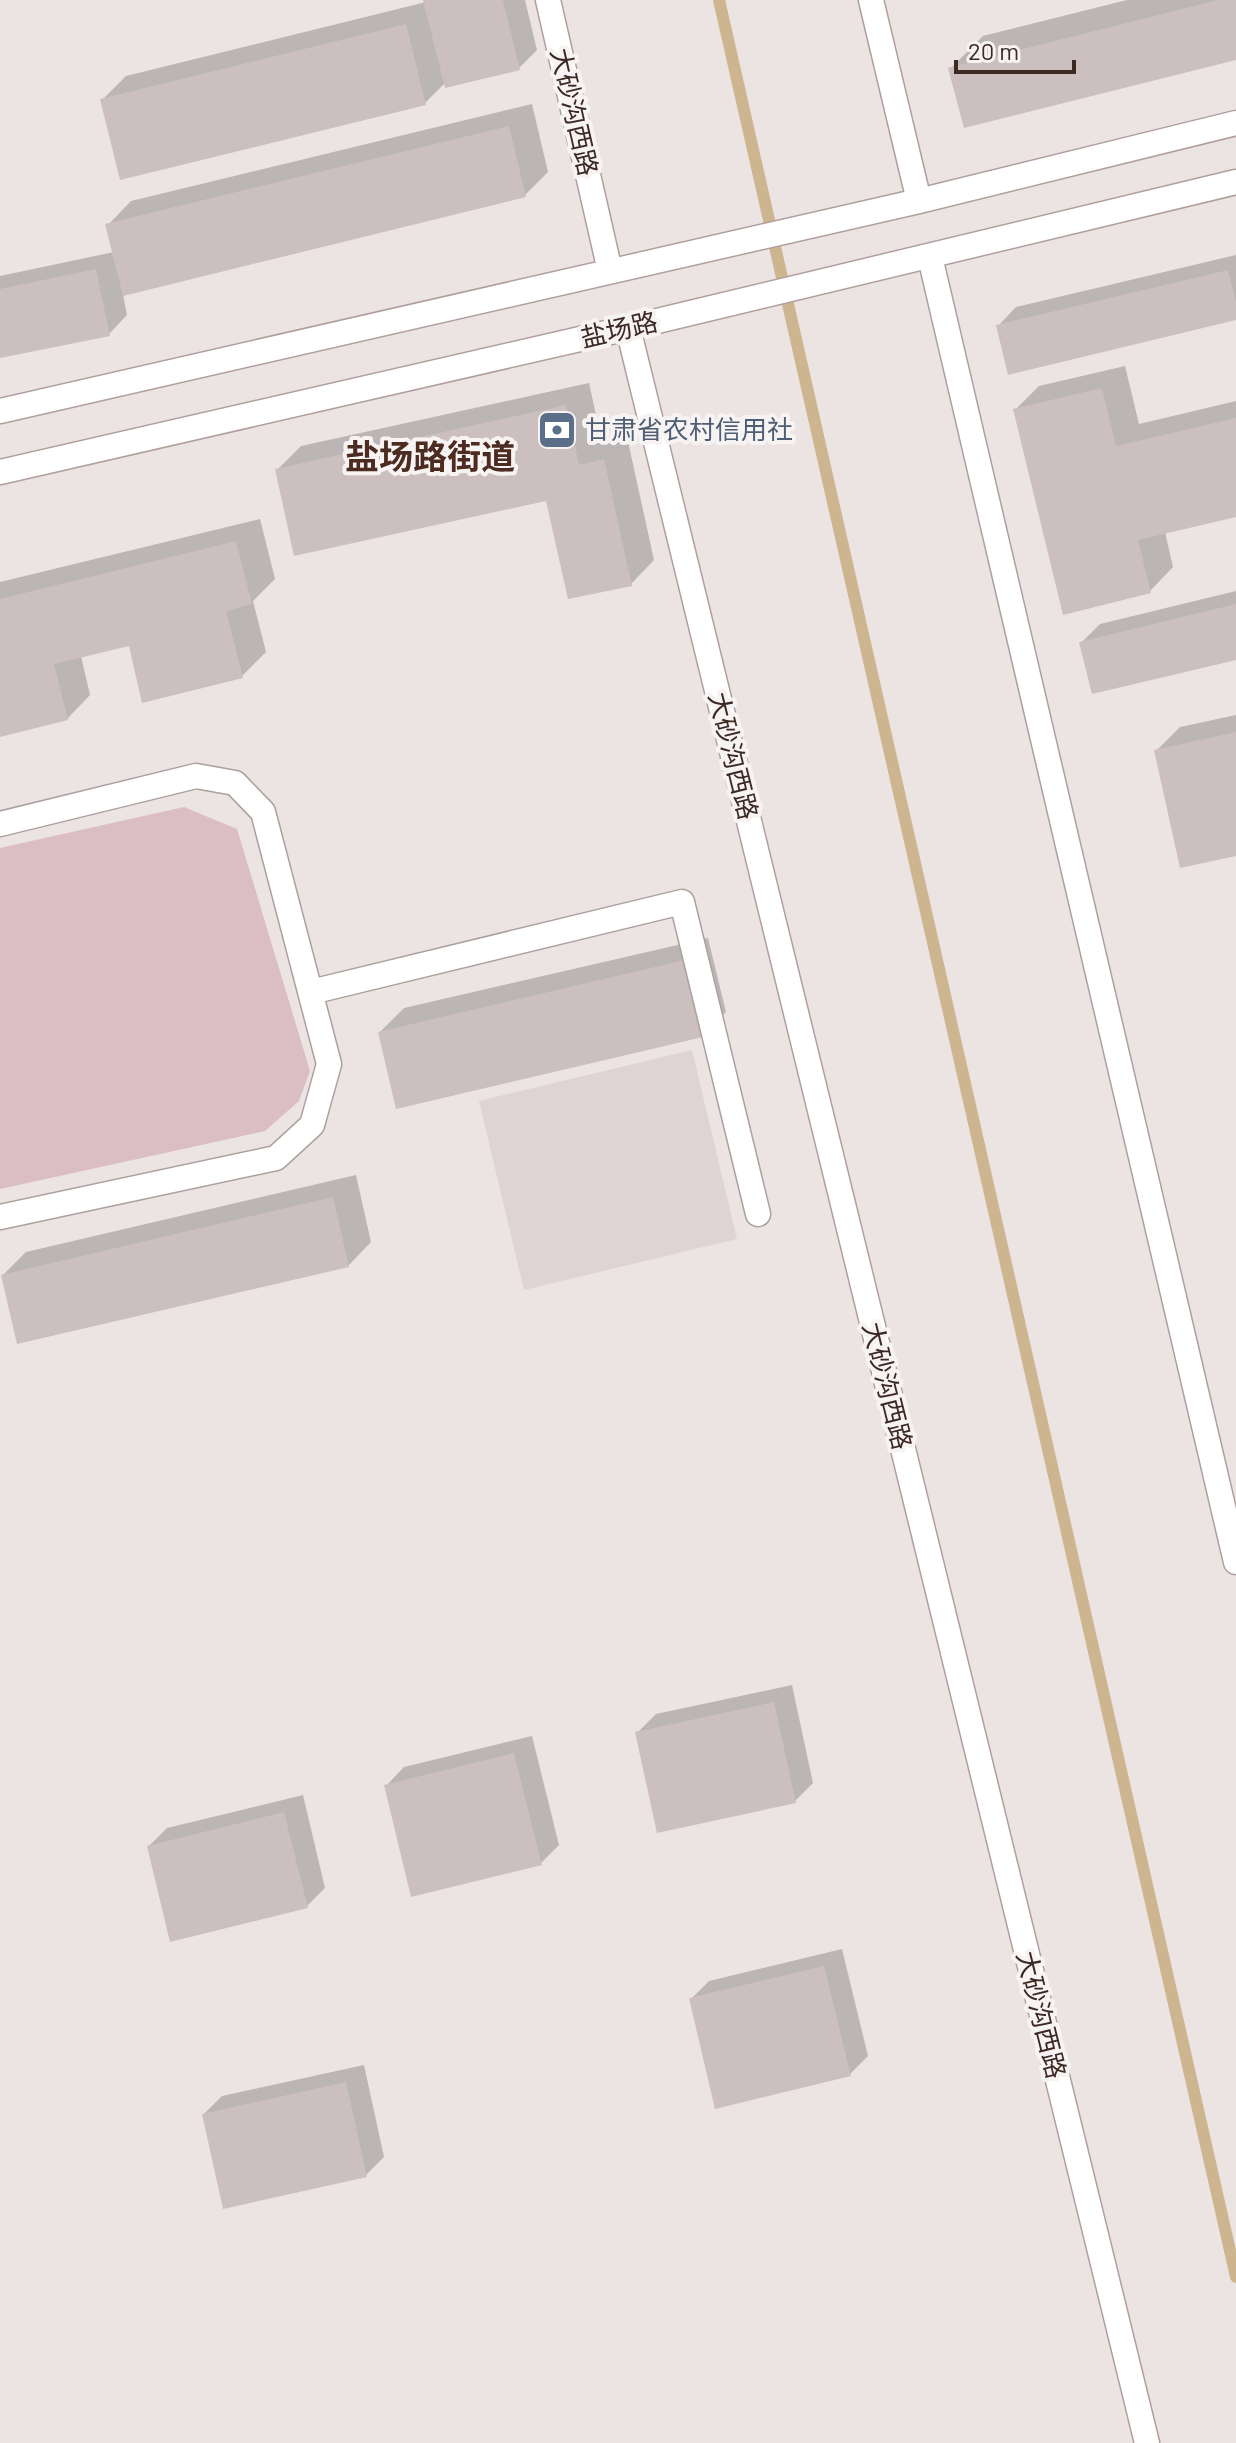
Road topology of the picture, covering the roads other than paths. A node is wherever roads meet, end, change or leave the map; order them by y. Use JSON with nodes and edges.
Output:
{"nodes":[{"id":1,"x":548,"y":0,"type":"edge"},
{"id":2,"x":871,"y":0,"type":"edge"},
{"id":3,"x":1236,"y":123,"type":"edge"},
{"id":4,"x":1236,"y":182,"type":"edge"},
{"id":5,"x":919,"y":201,"type":"junction"},
{"id":6,"x":930,"y":257,"type":"junction"},
{"id":7,"x":610,"y":271,"type":"junction"},
{"id":8,"x":628,"y":328,"type":"junction"},
{"id":9,"x":0,"y":411,"type":"edge"},
{"id":10,"x":0,"y":472,"type":"edge"},
{"id":11,"x":0,"y":824,"type":"edge"},
{"id":12,"x":311,"y":992,"type":"junction"},
{"id":13,"x":758,"y":1214,"type":"dead end"},
{"id":14,"x":0,"y":1217,"type":"edge"},
{"id":15,"x":1236,"y":1562,"type":"edge"},
{"id":16,"x":1147,"y":2443,"type":"edge"}],
"edges":[{"from":1,"to":7,"type":"street","name":"大砂沟西路"},
{"from":2,"to":5,"type":"street"},
{"from":3,"to":5,"type":"street"},
{"from":4,"to":6,"type":"street","name":"盐场路"},
{"from":5,"to":7,"type":"street"},
{"from":6,"to":8,"type":"street","name":"盐场路"},
{"from":6,"to":15,"type":"street"},
{"from":7,"to":9,"type":"street"},
{"from":8,"to":10,"type":"street","name":"盐场路"},
{"from":8,"to":16,"type":"street","name":"大砂沟西路"},
{"from":11,"to":12,"type":"street"},
{"from":12,"to":13,"type":"street"},
{"from":12,"to":14,"type":"street"}]}
